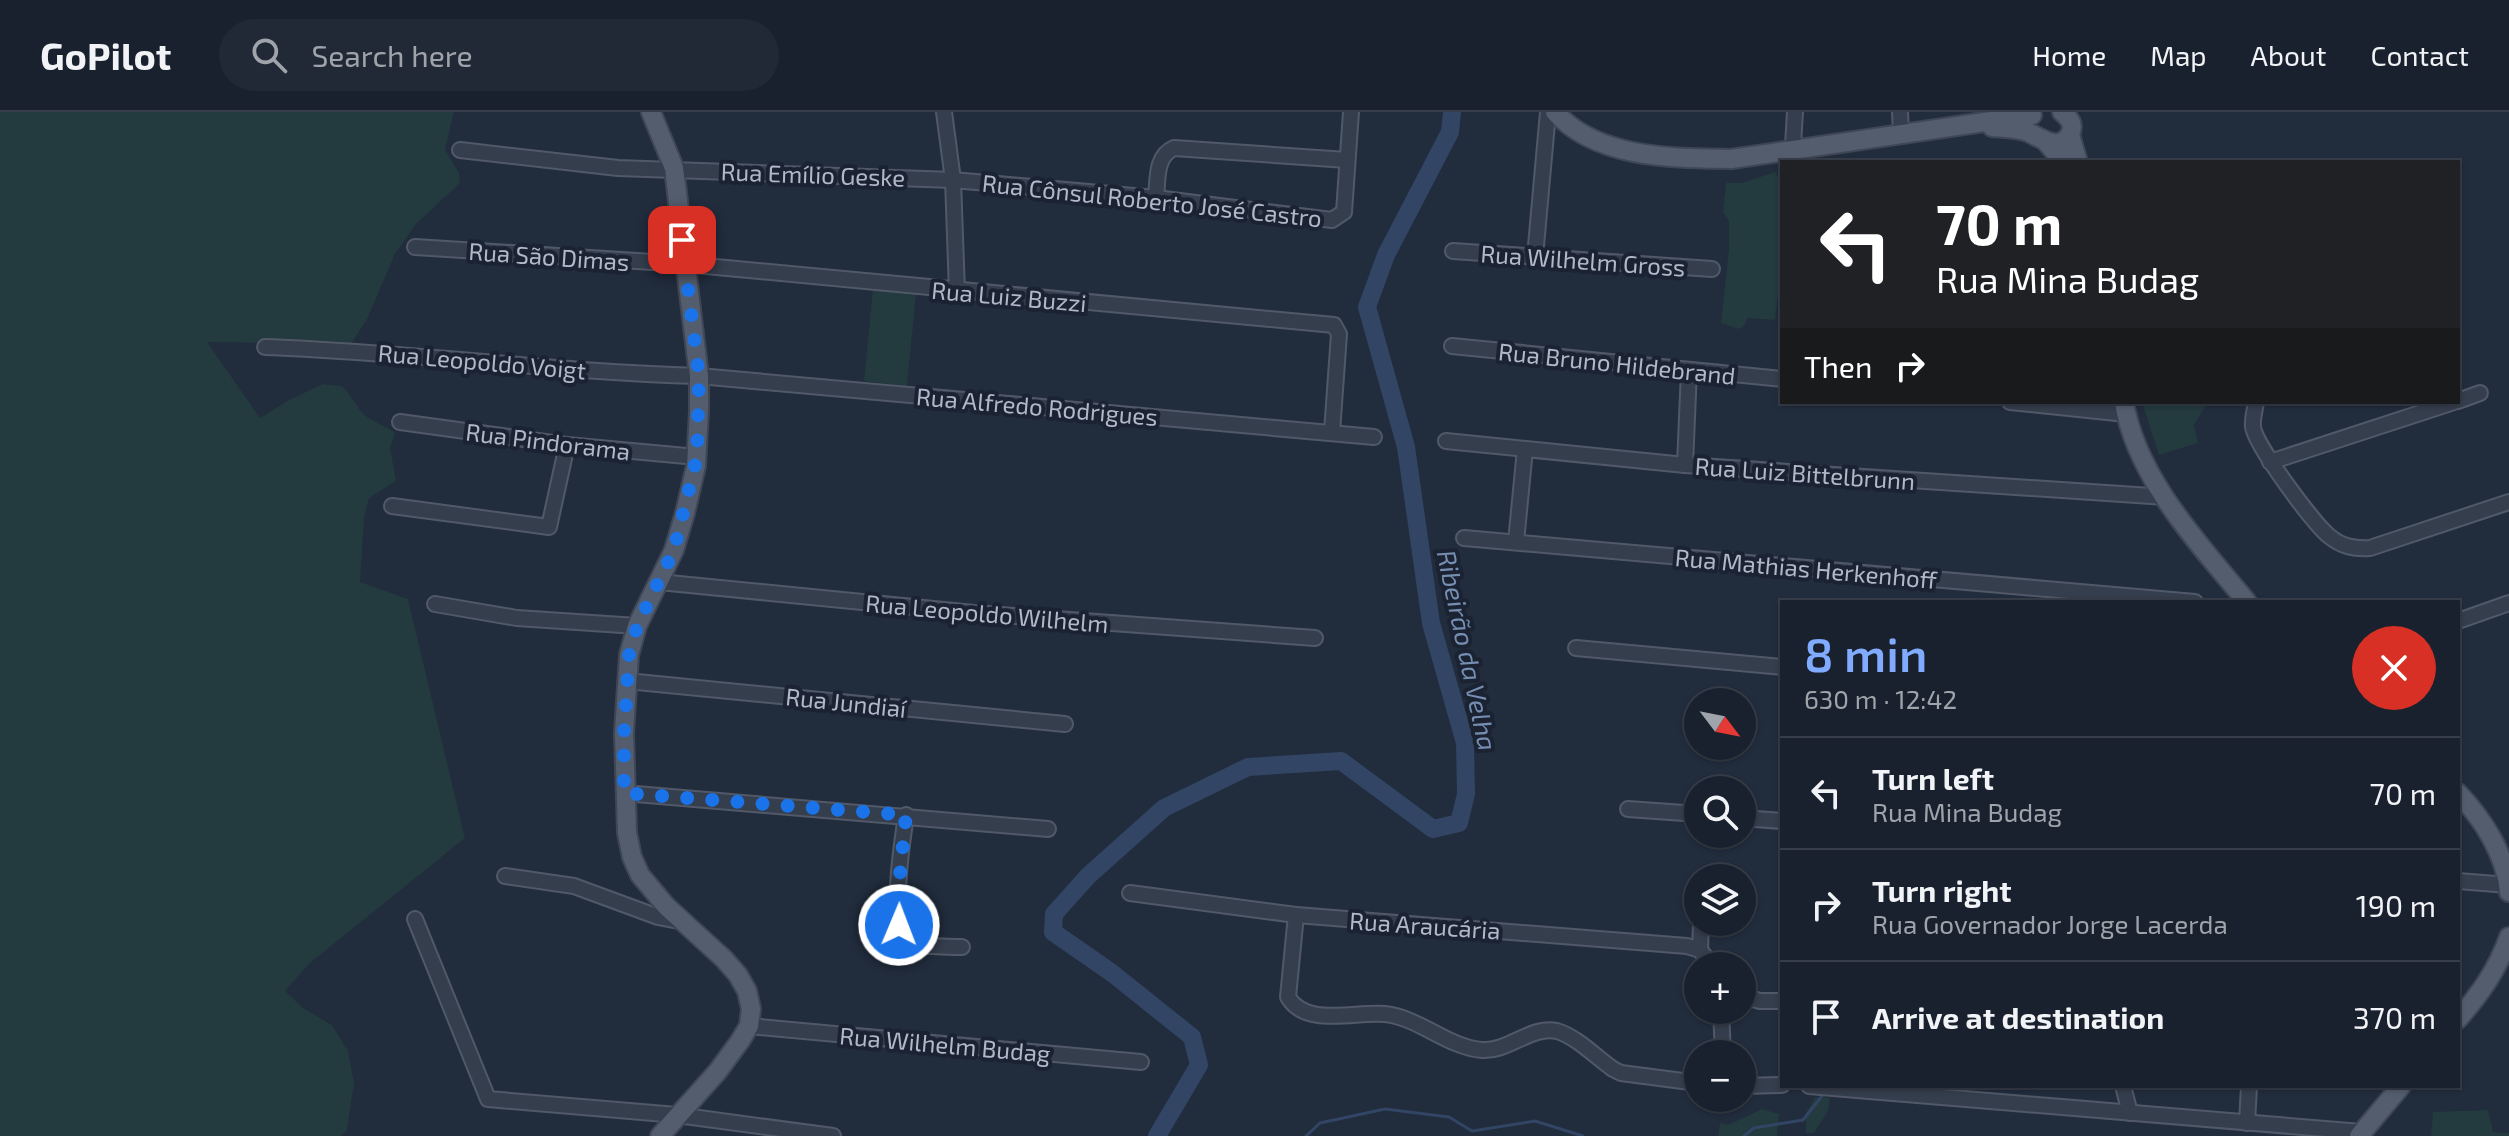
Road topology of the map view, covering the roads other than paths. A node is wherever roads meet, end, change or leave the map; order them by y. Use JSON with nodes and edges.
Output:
{"nodes":[{"id":1,"x":651,"y":112,"type":"edge"},
{"id":2,"x":944,"y":112,"type":"edge"},
{"id":3,"x":1351,"y":112,"type":"edge"},
{"id":4,"x":1548,"y":112,"type":"edge"},
{"id":5,"x":1555,"y":112,"type":"edge"},
{"id":6,"x":1795,"y":112,"type":"edge"},
{"id":7,"x":1900,"y":112,"type":"edge"},
{"id":8,"x":2033,"y":120,"type":"edge"},
{"id":9,"x":2069,"y":120,"type":"edge"},
{"id":10,"x":1901,"y":135,"type":"junction"},
{"id":11,"x":2047,"y":143,"type":"junction"},
{"id":12,"x":460,"y":150,"type":"dead end"},
{"id":13,"x":1792,"y":156,"type":"edge"},
{"id":14,"x":1347,"y":160,"type":"junction"},
{"id":15,"x":2061,"y":160,"type":"edge"},
{"id":16,"x":2078,"y":160,"type":"edge"},
{"id":17,"x":674,"y":168,"type":"junction"},
{"id":18,"x":953,"y":180,"type":"junction"},
{"id":19,"x":1156,"y":198,"type":"junction"},
{"id":20,"x":415,"y":247,"type":"dead end"},
{"id":21,"x":1453,"y":251,"type":"dead end"},
{"id":22,"x":1535,"y":257,"type":"junction"},
{"id":23,"x":684,"y":264,"type":"junction"},
{"id":24,"x":1712,"y":269,"type":"dead end"},
{"id":25,"x":957,"y":292,"type":"junction"},
{"id":26,"x":1452,"y":346,"type":"dead end"},
{"id":27,"x":265,"y":347,"type":"dead end"},
{"id":28,"x":1689,"y":370,"type":"junction"},
{"id":29,"x":699,"y":376,"type":"junction"},
{"id":30,"x":1780,"y":379,"type":"edge"},
{"id":31,"x":2480,"y":393,"type":"dead end"},
{"id":32,"x":2460,"y":400,"type":"edge"},
{"id":33,"x":2048,"y":404,"type":"edge"},
{"id":34,"x":2256,"y":404,"type":"edge"},
{"id":35,"x":2447,"y":404,"type":"edge"},
{"id":36,"x":2125,"y":408,"type":"edge"},
{"id":37,"x":400,"y":422,"type":"dead end"},
{"id":38,"x":1332,"y":432,"type":"junction"},
{"id":39,"x":1374,"y":437,"type":"dead end"},
{"id":40,"x":1446,"y":441,"type":"dead end"},
{"id":41,"x":567,"y":445,"type":"junction"},
{"id":42,"x":1525,"y":449,"type":"junction"},
{"id":43,"x":697,"y":457,"type":"junction"},
{"id":44,"x":2270,"y":462,"type":"junction"},
{"id":45,"x":1685,"y":465,"type":"junction"},
{"id":46,"x":2166,"y":497,"type":"junction"},
{"id":47,"x":2509,"y":502,"type":"edge"},
{"id":48,"x":392,"y":506,"type":"dead end"},
{"id":49,"x":1464,"y":538,"type":"dead end"},
{"id":50,"x":1516,"y":542,"type":"junction"},
{"id":51,"x":659,"y":582,"type":"junction"},
{"id":52,"x":2172,"y":600,"type":"edge"},
{"id":53,"x":2245,"y":600,"type":"edge"},
{"id":54,"x":2509,"y":603,"type":"edge"},
{"id":55,"x":435,"y":604,"type":"dead end"},
{"id":56,"x":2460,"y":620,"type":"edge"},
{"id":57,"x":637,"y":626,"type":"junction"},
{"id":58,"x":1315,"y":638,"type":"dead end"},
{"id":59,"x":1576,"y":648,"type":"dead end"},
{"id":60,"x":1780,"y":667,"type":"edge"},
{"id":61,"x":627,"y":681,"type":"junction"},
{"id":62,"x":1065,"y":724,"type":"dead end"},
{"id":63,"x":624,"y":793,"type":"junction"},
{"id":64,"x":2460,"y":796,"type":"edge"},
{"id":65,"x":1628,"y":809,"type":"dead end"},
{"id":66,"x":1684,"y":813,"type":"edge"},
{"id":67,"x":906,"y":815,"type":"junction"},
{"id":68,"x":1756,"y":819,"type":"edge"},
{"id":69,"x":1780,"y":821,"type":"edge"},
{"id":70,"x":1048,"y":829,"type":"dead end"},
{"id":71,"x":505,"y":876,"type":"dead end"},
{"id":72,"x":2460,"y":881,"type":"edge"},
{"id":73,"x":2508,"y":885,"type":"edge"},
{"id":74,"x":2509,"y":892,"type":"edge"},
{"id":75,"x":1130,"y":893,"type":"dead end"},
{"id":76,"x":1296,"y":915,"type":"junction"},
{"id":77,"x":415,"y":919,"type":"dead end"},
{"id":78,"x":684,"y":922,"type":"junction"},
{"id":79,"x":1700,"y":936,"type":"edge"},
{"id":80,"x":2509,"y":937,"type":"edge"},
{"id":81,"x":962,"y":947,"type":"dead end"},
{"id":82,"x":1700,"y":950,"type":"joint"},
{"id":83,"x":2504,"y":965,"type":"edge"},
{"id":84,"x":1756,"y":1000,"type":"edge"},
{"id":85,"x":1780,"y":1001,"type":"edge"},
{"id":86,"x":2460,"y":1016,"type":"edge"},
{"id":87,"x":749,"y":1026,"type":"junction"},
{"id":88,"x":1141,"y":1062,"type":"dead end"},
{"id":89,"x":1684,"y":1081,"type":"edge"},
{"id":90,"x":1780,"y":1085,"type":"edge"},
{"id":91,"x":1756,"y":1086,"type":"edge"},
{"id":92,"x":1833,"y":1088,"type":"edge"},
{"id":93,"x":2124,"y":1088,"type":"edge"},
{"id":94,"x":2249,"y":1088,"type":"edge"},
{"id":95,"x":2399,"y":1088,"type":"edge"},
{"id":96,"x":2130,"y":1113,"type":"junction"},
{"id":97,"x":677,"y":1115,"type":"junction"},
{"id":98,"x":2198,"y":1119,"type":"junction"},
{"id":99,"x":2247,"y":1123,"type":"junction"},
{"id":100,"x":780,"y":1133,"type":"edge"},
{"id":101,"x":2360,"y":1134,"type":"edge"},
{"id":102,"x":660,"y":1136,"type":"edge"},
{"id":103,"x":832,"y":1136,"type":"edge"},
{"id":104,"x":2199,"y":1136,"type":"edge"}],
"edges":[{"from":1,"to":17,"type":"main road"},
{"from":2,"to":18,"type":"street"},
{"from":3,"to":14,"type":"street","name":"Rua Cônsul Roberto José Castro"},
{"from":4,"to":22,"type":"street"},
{"from":5,"to":13,"type":"main road"},
{"from":6,"to":13,"type":"street"},
{"from":7,"to":10,"type":"street"},
{"from":8,"to":10,"type":"main road"},
{"from":8,"to":11,"type":"main road"},
{"from":9,"to":11,"type":"main road"},
{"from":9,"to":16,"type":"main road"},
{"from":10,"to":13,"type":"main road"},
{"from":11,"to":15,"type":"main road"},
{"from":12,"to":17,"type":"street","name":"Rua Emílio Geske"},
{"from":14,"to":19,"type":"street"},
{"from":14,"to":19,"type":"street","name":"Rua Cônsul Roberto José Castro"},
{"from":17,"to":18,"type":"street","name":"Rua Emílio Geske"},
{"from":17,"to":23,"type":"main road"},
{"from":18,"to":19,"type":"street","name":"Rua Cônsul Roberto José Castro"},
{"from":18,"to":25,"type":"street"},
{"from":20,"to":23,"type":"street","name":"Rua São Dimas"},
{"from":21,"to":22,"type":"street","name":"Rua Wilhelm Gross"},
{"from":22,"to":24,"type":"street","name":"Rua Wilhelm Gross"},
{"from":23,"to":25,"type":"street","name":"Rua Luiz Buzzi"},
{"from":23,"to":29,"type":"main road"},
{"from":25,"to":38,"type":"street","name":"Rua Luiz Buzzi"},
{"from":26,"to":28,"type":"street","name":"Rua Bruno Hildebrand"},
{"from":27,"to":29,"type":"street","name":"Rua Leopoldo Voigt"},
{"from":28,"to":30,"type":"street","name":"Rua Bruno Hildebrand"},
{"from":28,"to":45,"type":"street"},
{"from":29,"to":38,"type":"street","name":"Rua Alfredo Rodrigues"},
{"from":29,"to":43,"type":"main road"},
{"from":31,"to":32,"type":"street"},
{"from":33,"to":36,"type":"street"},
{"from":34,"to":44,"type":"street"},
{"from":35,"to":44,"type":"street"},
{"from":36,"to":46,"type":"main road"},
{"from":37,"to":41,"type":"street","name":"Rua Pindorama"},
{"from":38,"to":39,"type":"street","name":"Rua Alfredo Rodrigues"},
{"from":40,"to":42,"type":"street","name":"Rua Luiz Bittelbrunn"},
{"from":41,"to":43,"type":"street","name":"Rua Pindorama"},
{"from":41,"to":48,"type":"street"},
{"from":42,"to":45,"type":"street","name":"Rua Luiz Bittelbrunn"},
{"from":42,"to":50,"type":"street"},
{"from":43,"to":51,"type":"main road"},
{"from":44,"to":47,"type":"street"},
{"from":45,"to":46,"type":"street","name":"Rua Luiz Bittelbrunn"},
{"from":46,"to":53,"type":"main road"},
{"from":49,"to":50,"type":"street","name":"Rua Mathias Herkenhoff"},
{"from":50,"to":52,"type":"street","name":"Rua Mathias Herkenhoff"},
{"from":51,"to":57,"type":"main road"},
{"from":51,"to":58,"type":"street","name":"Rua Leopoldo Wilhelm"},
{"from":54,"to":56,"type":"street"},
{"from":55,"to":57,"type":"street"},
{"from":57,"to":61,"type":"main road"},
{"from":59,"to":60,"type":"street"},
{"from":61,"to":62,"type":"street","name":"Rua Jundiaí"},
{"from":61,"to":63,"type":"main road"},
{"from":63,"to":67,"type":"street"},
{"from":63,"to":78,"type":"main road"},
{"from":64,"to":73,"type":"main road"},
{"from":65,"to":66,"type":"street"},
{"from":67,"to":70,"type":"street"},
{"from":67,"to":81,"type":"street"},
{"from":68,"to":69,"type":"street"},
{"from":71,"to":78,"type":"street"},
{"from":72,"to":73,"type":"street"},
{"from":73,"to":74,"type":"main road"},
{"from":75,"to":76,"type":"street","name":"Rua Araucária"},
{"from":76,"to":82,"type":"street","name":"Rua Araucária"},
{"from":76,"to":89,"type":"street"},
{"from":77,"to":97,"type":"street"},
{"from":78,"to":87,"type":"main road"},
{"from":79,"to":82,"type":"street"},
{"from":80,"to":83,"type":"main road"},
{"from":83,"to":86,"type":"main road"},
{"from":84,"to":85,"type":"street"},
{"from":87,"to":88,"type":"street","name":"Rua Wilhelm Budag"},
{"from":87,"to":97,"type":"main road"},
{"from":90,"to":91,"type":"street"},
{"from":92,"to":96,"type":"street"},
{"from":93,"to":96,"type":"street"},
{"from":94,"to":99,"type":"street"},
{"from":95,"to":101,"type":"main road"},
{"from":96,"to":98,"type":"street"},
{"from":97,"to":100,"type":"street"},
{"from":97,"to":102,"type":"main road"},
{"from":98,"to":99,"type":"street"},
{"from":98,"to":104,"type":"street"},
{"from":99,"to":101,"type":"street"},
{"from":100,"to":103,"type":"street"}]}
